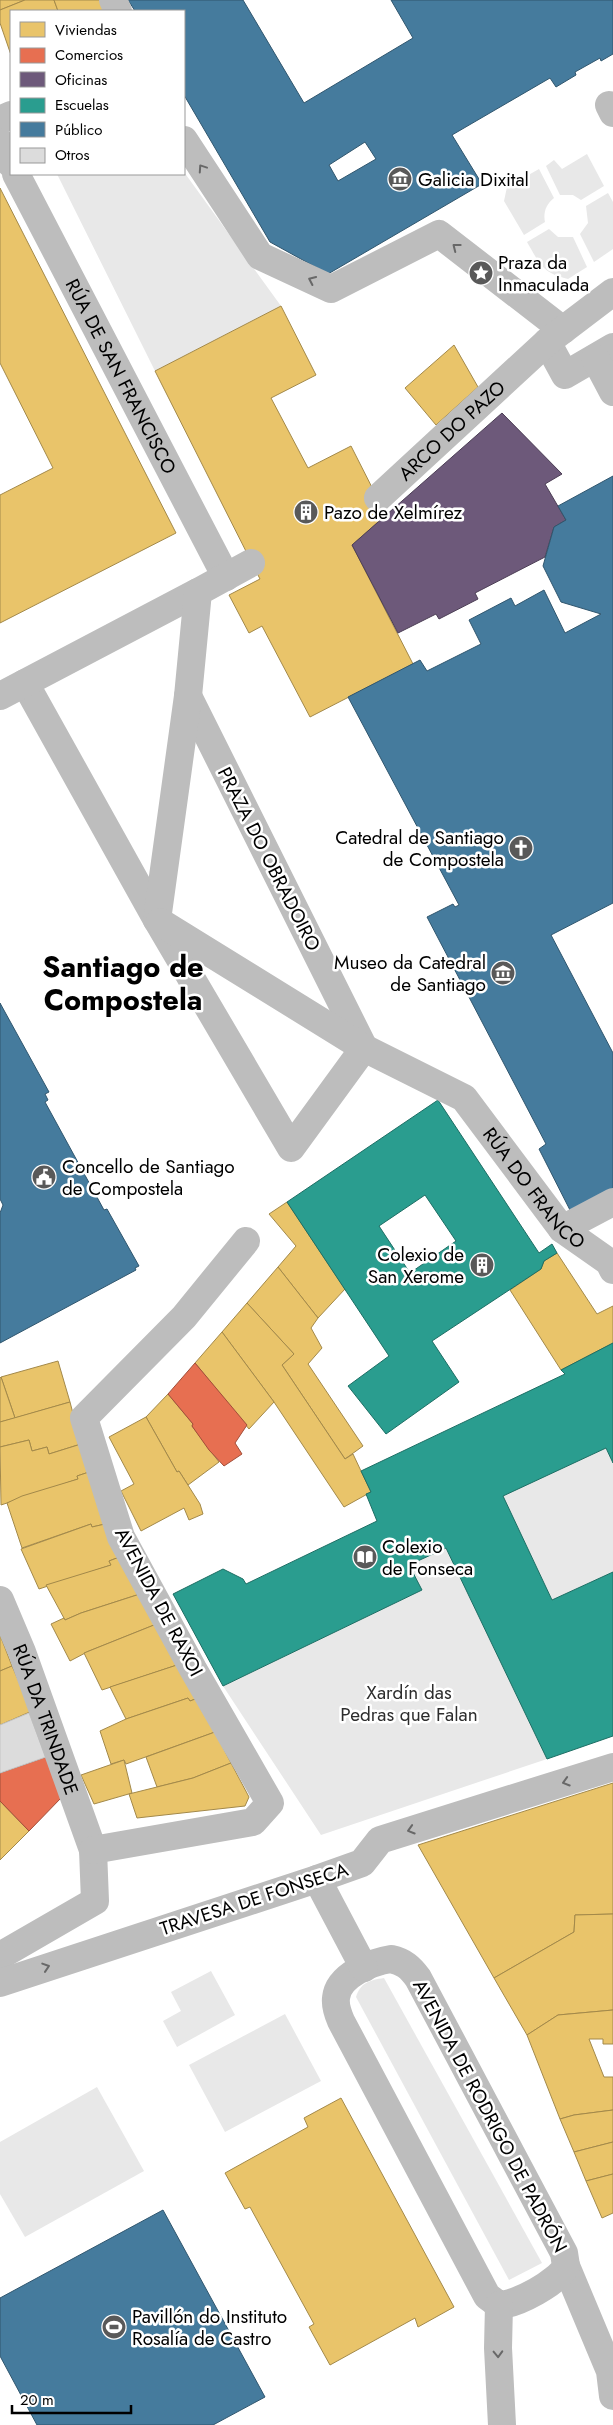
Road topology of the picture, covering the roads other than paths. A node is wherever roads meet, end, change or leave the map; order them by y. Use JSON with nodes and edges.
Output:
{"nodes":[{"id":1,"x":0,"y":142,"type":"edge"},
{"id":2,"x":185,"y":142,"type":"edge"},
{"id":3,"x":10,"y":162,"type":"edge"},
{"id":4,"x":17,"y":175,"type":"edge"},
{"id":5,"x":589,"y":328,"type":"edge"},
{"id":6,"x":613,"y":392,"type":"edge"},
{"id":7,"x":378,"y":498,"type":"dead end"},
{"id":8,"x":251,"y":563,"type":"dead end"},
{"id":9,"x":226,"y":577,"type":"junction"},
{"id":10,"x":198,"y":592,"type":"junction"},
{"id":11,"x":25,"y":683,"type":"junction"},
{"id":12,"x":0,"y":696,"type":"edge"},
{"id":13,"x":188,"y":696,"type":"junction"},
{"id":14,"x":157,"y":920,"type":"junction"},
{"id":15,"x":364,"y":1048,"type":"junction"},
{"id":16,"x":613,"y":1202,"type":"edge"},
{"id":17,"x":562,"y":1229,"type":"junction"},
{"id":18,"x":246,"y":1241,"type":"dead end"},
{"id":19,"x":613,"y":1270,"type":"edge"},
{"id":20,"x":0,"y":1600,"type":"edge"},
{"id":21,"x":613,"y":1767,"type":"edge"},
{"id":22,"x":93,"y":1850,"type":"junction"},
{"id":23,"x":317,"y":1879,"type":"junction"},
{"id":24,"x":0,"y":1956,"type":"edge"},
{"id":25,"x":364,"y":1968,"type":"junction"},
{"id":26,"x":0,"y":1983,"type":"edge"},
{"id":27,"x":566,"y":2266,"type":"junction"},
{"id":28,"x":499,"y":2305,"type":"junction"},
{"id":29,"x":613,"y":2396,"type":"edge"},
{"id":30,"x":502,"y":2425,"type":"edge"}],
"edges":[{"from":1,"to":3,"type":"street"},
{"from":5,"to":2,"type":"street","one_way":true},
{"from":4,"to":9,"type":"street","name":"RÚA DE SAN FRANCISCO"},
{"from":5,"to":6,"type":"street"},
{"from":5,"to":7,"type":"street","name":"ARCO DO PAZO"},
{"from":8,"to":9,"type":"street"},
{"from":9,"to":10,"type":"street"},
{"from":10,"to":11,"type":"street"},
{"from":10,"to":13,"type":"street"},
{"from":11,"to":12,"type":"street"},
{"from":11,"to":14,"type":"street"},
{"from":13,"to":14,"type":"street"},
{"from":13,"to":15,"type":"street","name":"PRAZA DO OBRADOIRO"},
{"from":14,"to":15,"type":"street"},
{"from":14,"to":15,"type":"street"},
{"from":15,"to":17,"type":"street","name":"RÚA DO FRANCO"},
{"from":16,"to":17,"type":"street"},
{"from":17,"to":19,"type":"street","name":"RÚA DO FRANCO"},
{"from":18,"to":22,"type":"street","name":"AVENIDA DE RAXOI"},
{"from":20,"to":22,"type":"street","name":"RÚA DA TRINDADE"},
{"from":21,"to":23,"type":"street","name":"TRAVESA DE FONSECA","one_way":true},
{"from":22,"to":24,"type":"street","name":"RÚA DA TRINDADE"},
{"from":23,"to":25,"type":"street"},
{"from":26,"to":23,"type":"street","name":"TRAVESA DE FONSECA","one_way":true},
{"from":25,"to":27,"type":"street","name":"AVENIDA DE RODRIGO DE PADRÓN"},
{"from":25,"to":28,"type":"street","name":"AVENIDA DE RODRIGO DE PADRÓN"},
{"from":27,"to":28,"type":"street","name":"AVENIDA DE RODRIGO DE PADRÓN"},
{"from":27,"to":29,"type":"street"},
{"from":28,"to":30,"type":"street","one_way":true}]}
